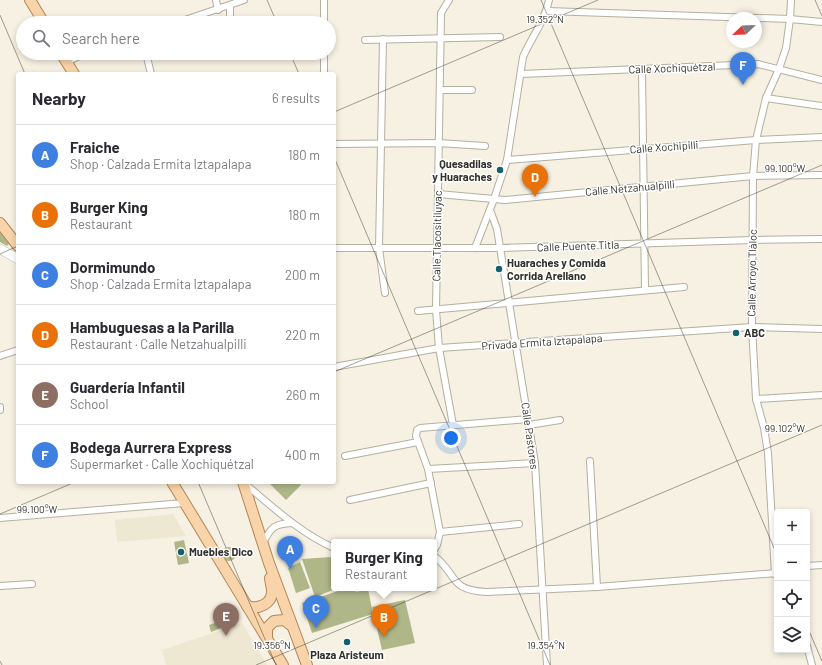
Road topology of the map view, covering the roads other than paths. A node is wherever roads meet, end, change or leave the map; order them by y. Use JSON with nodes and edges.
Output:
{"nodes":[{"id":1,"x":30,"y":0,"type":"edge"},
{"id":2,"x":216,"y":0,"type":"edge"},
{"id":3,"x":244,"y":0,"type":"edge"},
{"id":4,"x":324,"y":0,"type":"edge"},
{"id":5,"x":449,"y":0,"type":"edge"},
{"id":6,"x":549,"y":0,"type":"edge"},
{"id":7,"x":791,"y":0,"type":"edge"},
{"id":8,"x":230,"y":5,"type":"junction"},
{"id":9,"x":218,"y":10,"type":"junction"},
{"id":10,"x":547,"y":11,"type":"junction"},
{"id":11,"x":40,"y":16,"type":"edge"},
{"id":12,"x":199,"y":16,"type":"edge"},
{"id":13,"x":230,"y":16,"type":"edge"},
{"id":14,"x":324,"y":16,"type":"edge"},
{"id":15,"x":790,"y":19,"type":"junction"},
{"id":16,"x":822,"y":22,"type":"edge"},
{"id":17,"x":500,"y":37,"type":"dead end"},
{"id":18,"x":440,"y":38,"type":"junction"},
{"id":19,"x":383,"y":39,"type":"junction"},
{"id":20,"x":365,"y":40,"type":"dead end"},
{"id":21,"x":66,"y":60,"type":"edge"},
{"id":22,"x":148,"y":60,"type":"edge"},
{"id":23,"x":324,"y":60,"type":"edge"},
{"id":24,"x":642,"y":69,"type":"junction"},
{"id":25,"x":779,"y":69,"type":"junction"},
{"id":26,"x":73,"y":72,"type":"edge"},
{"id":27,"x":151,"y":72,"type":"edge"},
{"id":28,"x":324,"y":72,"type":"edge"},
{"id":29,"x":521,"y":74,"type":"junction"},
{"id":30,"x":822,"y":80,"type":"edge"},
{"id":31,"x":440,"y":90,"type":"junction"},
{"id":32,"x":472,"y":90,"type":"dead end"},
{"id":33,"x":766,"y":98,"type":"junction"},
{"id":34,"x":821,"y":106,"type":"dead end"},
{"id":35,"x":822,"y":137,"type":"edge"},
{"id":36,"x":756,"y":140,"type":"junction"},
{"id":37,"x":382,"y":143,"type":"junction"},
{"id":38,"x":336,"y":144,"type":"edge"},
{"id":39,"x":438,"y":144,"type":"junction"},
{"id":40,"x":485,"y":146,"type":"dead end"},
{"id":41,"x":644,"y":149,"type":"junction"},
{"id":42,"x":506,"y":160,"type":"junction"},
{"id":43,"x":822,"y":175,"type":"edge"},
{"id":44,"x":753,"y":176,"type":"junction"},
{"id":45,"x":644,"y":187,"type":"junction"},
{"id":46,"x":438,"y":194,"type":"junction"},
{"id":47,"x":494,"y":199,"type":"junction"},
{"id":48,"x":490,"y":210,"type":"junction"},
{"id":49,"x":0,"y":223,"type":"edge"},
{"id":50,"x":753,"y":240,"type":"junction"},
{"id":51,"x":822,"y":240,"type":"edge"},
{"id":52,"x":16,"y":243,"type":"edge"},
{"id":53,"x":645,"y":243,"type":"junction"},
{"id":54,"x":336,"y":248,"type":"edge"},
{"id":55,"x":379,"y":248,"type":"junction"},
{"id":56,"x":436,"y":248,"type":"junction"},
{"id":57,"x":475,"y":248,"type":"junction"},
{"id":58,"x":500,"y":248,"type":"junction"},
{"id":59,"x":0,"y":249,"type":"edge"},
{"id":60,"x":16,"y":258,"type":"edge"},
{"id":61,"x":684,"y":287,"type":"dead end"},
{"id":62,"x":645,"y":290,"type":"junction"},
{"id":63,"x":386,"y":293,"type":"dead end"},
{"id":64,"x":510,"y":302,"type":"junction"},
{"id":65,"x":436,"y":310,"type":"junction"},
{"id":66,"x":418,"y":311,"type":"dead end"},
{"id":67,"x":752,"y":327,"type":"junction"},
{"id":68,"x":822,"y":329,"type":"edge"},
{"id":69,"x":515,"y":344,"type":"junction"},
{"id":70,"x":438,"y":348,"type":"junction"},
{"id":71,"x":16,"y":351,"type":"edge"},
{"id":72,"x":0,"y":356,"type":"edge"},
{"id":73,"x":336,"y":367,"type":"edge"},
{"id":74,"x":822,"y":395,"type":"edge"},
{"id":75,"x":756,"y":399,"type":"junction"},
{"id":76,"x":0,"y":407,"type":"edge"},
{"id":77,"x":0,"y":410,"type":"edge"},
{"id":78,"x":560,"y":420,"type":"dead end"},
{"id":79,"x":528,"y":422,"type":"junction"},
{"id":80,"x":453,"y":425,"type":"junction"},
{"id":81,"x":418,"y":442,"type":"junction"},
{"id":82,"x":345,"y":456,"type":"dead end"},
{"id":83,"x":590,"y":461,"type":"dead end"},
{"id":84,"x":535,"y":463,"type":"junction"},
{"id":85,"x":428,"y":469,"type":"junction"},
{"id":86,"x":431,"y":483,"type":"junction"},
{"id":87,"x":173,"y":484,"type":"edge"},
{"id":88,"x":245,"y":484,"type":"edge"},
{"id":89,"x":246,"y":484,"type":"edge"},
{"id":90,"x":350,"y":500,"type":"dead end"},
{"id":91,"x":184,"y":503,"type":"junction"},
{"id":92,"x":0,"y":518,"type":"edge"},
{"id":93,"x":292,"y":523,"type":"junction"},
{"id":94,"x":520,"y":524,"type":"dead end"},
{"id":95,"x":440,"y":532,"type":"junction"},
{"id":96,"x":263,"y":543,"type":"junction"},
{"id":97,"x":437,"y":545,"type":"edge"},
{"id":98,"x":774,"y":545,"type":"edge"},
{"id":99,"x":331,"y":546,"type":"edge"},
{"id":100,"x":437,"y":558,"type":"edge"},
{"id":101,"x":269,"y":563,"type":"junction"},
{"id":102,"x":822,"y":565,"type":"edge"},
{"id":103,"x":810,"y":566,"type":"edge"},
{"id":104,"x":774,"y":573,"type":"edge"},
{"id":105,"x":32,"y":584,"type":"dead end"},
{"id":106,"x":0,"y":586,"type":"edge"},
{"id":107,"x":597,"y":587,"type":"junction"},
{"id":108,"x":542,"y":589,"type":"junction"},
{"id":109,"x":247,"y":606,"type":"junction"},
{"id":110,"x":292,"y":626,"type":"junction"},
{"id":111,"x":267,"y":638,"type":"junction"},
{"id":112,"x":809,"y":653,"type":"edge"},
{"id":113,"x":282,"y":665,"type":"edge"},
{"id":114,"x":307,"y":665,"type":"edge"},
{"id":115,"x":547,"y":665,"type":"edge"},
{"id":116,"x":812,"y":665,"type":"edge"}],
"edges":[{"from":1,"to":11,"type":"main road"},
{"from":2,"to":9,"type":"street"},
{"from":3,"to":8,"type":"street"},
{"from":4,"to":14,"type":"street"},
{"from":5,"to":18,"type":"street","name":"Calle Tlacositiluyac"},
{"from":6,"to":10,"type":"street"},
{"from":7,"to":15,"type":"street","name":"Calle Arroyo Tláloc"},
{"from":8,"to":9,"type":"street"},
{"from":8,"to":13,"type":"street"},
{"from":9,"to":12,"type":"street"},
{"from":10,"to":15,"type":"street"},
{"from":10,"to":29,"type":"street"},
{"from":15,"to":16,"type":"street"},
{"from":15,"to":25,"type":"street","name":"Calle Arroyo Tláloc"},
{"from":17,"to":18,"type":"street"},
{"from":18,"to":19,"type":"street"},
{"from":18,"to":31,"type":"street","name":"Calle Tlacositiluyac"},
{"from":19,"to":20,"type":"street"},
{"from":19,"to":37,"type":"street"},
{"from":21,"to":26,"type":"main road"},
{"from":22,"to":27,"type":"street"},
{"from":23,"to":28,"type":"street"},
{"from":24,"to":25,"type":"street","name":"Calle Xochiquétzal"},
{"from":24,"to":29,"type":"street","name":"Calle Xochiquétzal"},
{"from":24,"to":41,"type":"street"},
{"from":25,"to":30,"type":"street","name":"Calle Xochiquétzal"},
{"from":25,"to":33,"type":"street","name":"Calle Arroyo Tláloc"},
{"from":29,"to":42,"type":"street"},
{"from":31,"to":32,"type":"street"},
{"from":31,"to":39,"type":"street","name":"Calle Tlacositiluyac"},
{"from":33,"to":34,"type":"street"},
{"from":33,"to":36,"type":"street","name":"Calle Arroyo Tláloc"},
{"from":35,"to":36,"type":"street","name":"Calle Xochipilli"},
{"from":36,"to":41,"type":"street","name":"Calle Xochipilli"},
{"from":36,"to":44,"type":"street","name":"Calle Arroyo Tláloc"},
{"from":37,"to":38,"type":"street"},
{"from":37,"to":39,"type":"street"},
{"from":37,"to":55,"type":"street"},
{"from":39,"to":40,"type":"street"},
{"from":39,"to":46,"type":"street","name":"Calle Tlacositiluyac"},
{"from":41,"to":42,"type":"street","name":"Calle Xochipilli"},
{"from":41,"to":45,"type":"street"},
{"from":42,"to":47,"type":"street"},
{"from":43,"to":44,"type":"street","name":"Calle Netzahualpilli"},
{"from":44,"to":45,"type":"street","name":"Calle Netzahualpilli"},
{"from":44,"to":50,"type":"street","name":"Calle Arroyo Tláloc"},
{"from":45,"to":47,"type":"street","name":"Calle Netzahualpilli"},
{"from":45,"to":53,"type":"street"},
{"from":46,"to":47,"type":"street","name":"Calle Netzahualpilli"},
{"from":46,"to":56,"type":"street","name":"Calle Tlacositiluyac"},
{"from":47,"to":48,"type":"street"},
{"from":48,"to":57,"type":"street"},
{"from":48,"to":58,"type":"street","name":"Calle Pastores"},
{"from":49,"to":52,"type":"main road"},
{"from":50,"to":51,"type":"street","name":"Calle Puente Titla"},
{"from":50,"to":53,"type":"street","name":"Calle Puente Titla"},
{"from":50,"to":67,"type":"street","name":"Calle Arroyo Tláloc"},
{"from":53,"to":58,"type":"street","name":"Calle Puente Titla"},
{"from":53,"to":62,"type":"street"},
{"from":54,"to":55,"type":"street","name":"Calle Puente Titla"},
{"from":55,"to":56,"type":"street","name":"Calle Puente Titla"},
{"from":55,"to":63,"type":"street"},
{"from":56,"to":57,"type":"street","name":"Calle Puente Titla"},
{"from":56,"to":65,"type":"street","name":"Calle Tlacositiluyac"},
{"from":57,"to":58,"type":"street","name":"Calle Puente Titla"},
{"from":58,"to":64,"type":"street","name":"Calle Pastores"},
{"from":59,"to":60,"type":"street"},
{"from":61,"to":62,"type":"street"},
{"from":62,"to":64,"type":"street"},
{"from":64,"to":65,"type":"street"},
{"from":64,"to":69,"type":"street","name":"Calle Pastores"},
{"from":65,"to":66,"type":"street"},
{"from":65,"to":70,"type":"street","name":"Calle Tlacositiluyac"},
{"from":67,"to":68,"type":"street","name":"Privada Ermita Iztapalapa"},
{"from":67,"to":69,"type":"street","name":"Privada Ermita Iztapalapa"},
{"from":67,"to":75,"type":"street","name":"Calle Arroyo Tláloc"},
{"from":69,"to":70,"type":"street","name":"Privada Ermita Iztapalapa"},
{"from":69,"to":79,"type":"street","name":"Calle Pastores"},
{"from":70,"to":73,"type":"street","name":"Privada Ermita Iztapalapa"},
{"from":70,"to":80,"type":"street","name":"Calle Tlacositiluyac"},
{"from":71,"to":72,"type":"street"},
{"from":74,"to":75,"type":"street"},
{"from":75,"to":98,"type":"street","name":"Calle Arroyo Tláloc"},
{"from":76,"to":77,"type":"street"},
{"from":78,"to":79,"type":"street"},
{"from":79,"to":80,"type":"street"},
{"from":79,"to":84,"type":"street","name":"Calle Pastores"},
{"from":80,"to":81,"type":"street"},
{"from":81,"to":82,"type":"street"},
{"from":81,"to":85,"type":"street"},
{"from":83,"to":107,"type":"street"},
{"from":84,"to":85,"type":"street"},
{"from":84,"to":108,"type":"street","name":"Calle Pastores"},
{"from":85,"to":86,"type":"street"},
{"from":86,"to":90,"type":"street"},
{"from":86,"to":95,"type":"street"},
{"from":87,"to":91,"type":"main road"},
{"from":88,"to":96,"type":"main road"},
{"from":89,"to":93,"type":"street"},
{"from":91,"to":92,"type":"street"},
{"from":91,"to":109,"type":"main road"},
{"from":93,"to":96,"type":"street"},
{"from":93,"to":99,"type":"street"},
{"from":94,"to":95,"type":"street"},
{"from":95,"to":97,"type":"street"},
{"from":96,"to":101,"type":"main road"},
{"from":100,"to":108,"type":"street"},
{"from":101,"to":109,"type":"main road"},
{"from":101,"to":110,"type":"main road"},
{"from":102,"to":103,"type":"street"},
{"from":104,"to":107,"type":"street"},
{"from":105,"to":106,"type":"street"},
{"from":107,"to":108,"type":"street"},
{"from":108,"to":115,"type":"street","name":"Calle Pastores"},
{"from":109,"to":111,"type":"main road"},
{"from":110,"to":111,"type":"main road"},
{"from":110,"to":114,"type":"main road"},
{"from":111,"to":113,"type":"main road"},
{"from":112,"to":116,"type":"street"}]}
